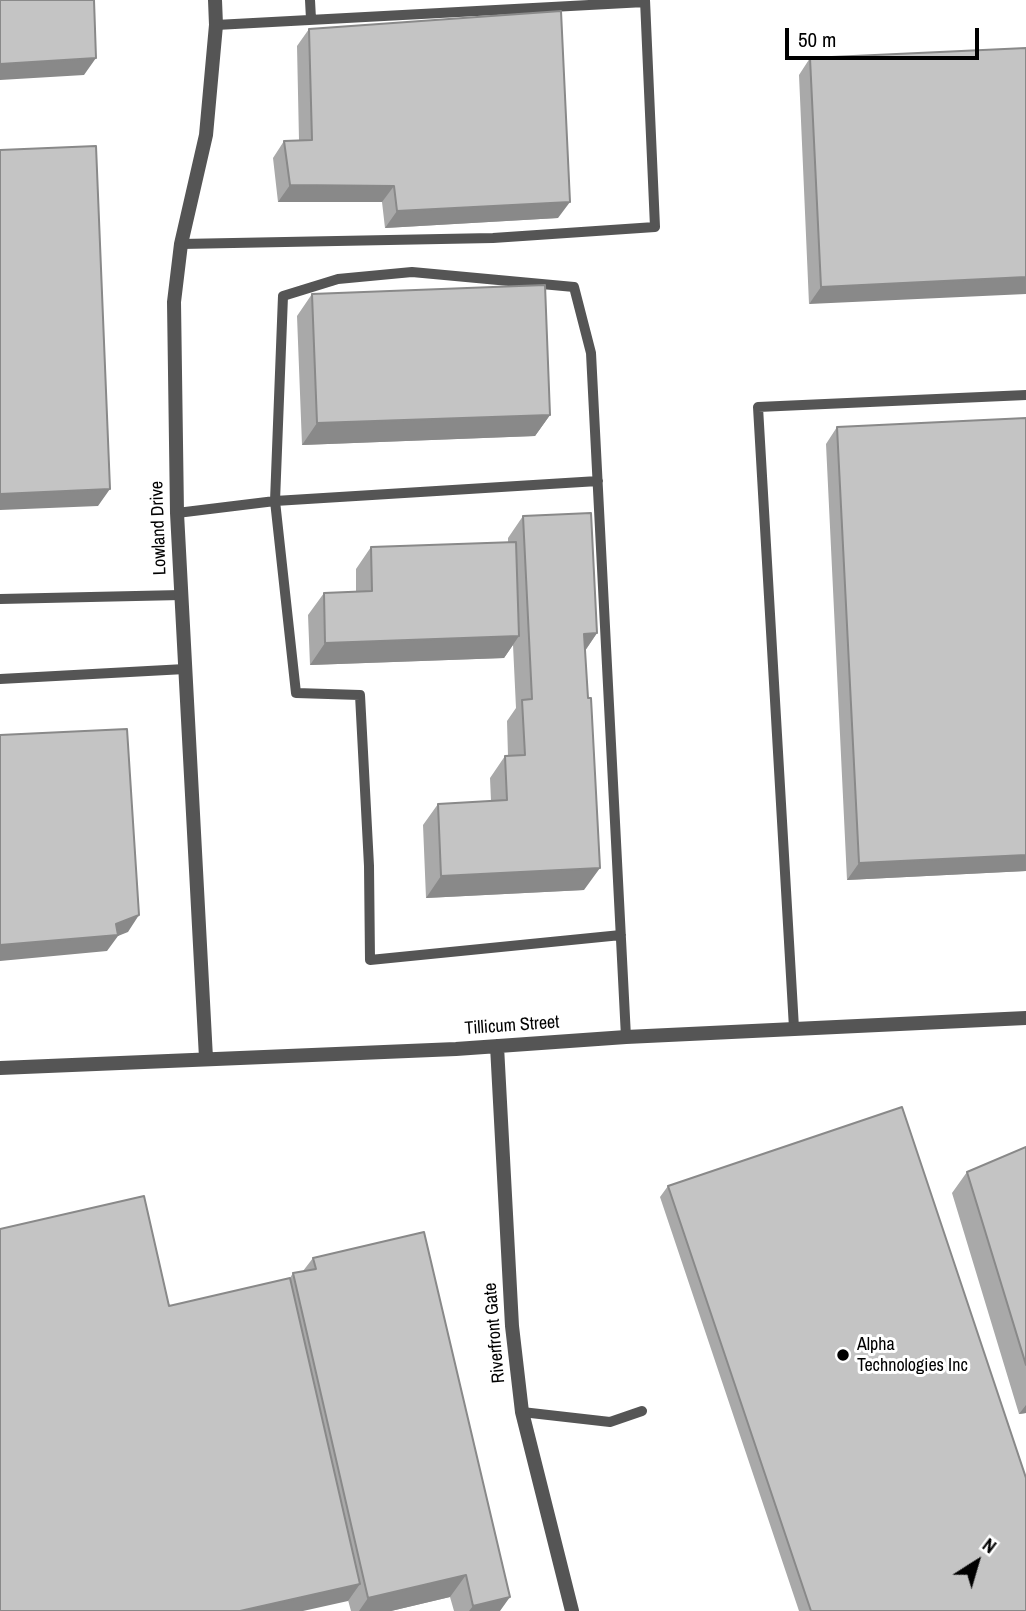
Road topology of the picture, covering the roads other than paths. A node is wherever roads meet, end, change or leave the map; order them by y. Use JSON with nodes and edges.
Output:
{"nodes":[{"id":1,"x":215,"y":0,"type":"edge"},
{"id":2,"x":310,"y":0,"type":"edge"},
{"id":3,"x":645,"y":1,"type":"edge"},
{"id":4,"x":311,"y":19,"type":"junction"},
{"id":5,"x":216,"y":25,"type":"junction"},
{"id":6,"x":181,"y":244,"type":"junction"},
{"id":7,"x":1026,"y":395,"type":"edge"},
{"id":8,"x":598,"y":481,"type":"junction"},
{"id":9,"x":275,"y":501,"type":"junction"},
{"id":10,"x":177,"y":513,"type":"junction"},
{"id":11,"x":181,"y":595,"type":"junction"},
{"id":12,"x":0,"y":599,"type":"edge"},
{"id":13,"x":185,"y":669,"type":"junction"},
{"id":14,"x":0,"y":679,"type":"edge"},
{"id":15,"x":621,"y":935,"type":"junction"},
{"id":16,"x":1026,"y":1018,"type":"edge"},
{"id":17,"x":794,"y":1028,"type":"junction"},
{"id":18,"x":626,"y":1037,"type":"junction"},
{"id":19,"x":497,"y":1046,"type":"junction"},
{"id":20,"x":206,"y":1058,"type":"junction"},
{"id":21,"x":0,"y":1068,"type":"edge"},
{"id":22,"x":642,"y":1411,"type":"dead end"},
{"id":23,"x":522,"y":1412,"type":"junction"},
{"id":24,"x":572,"y":1611,"type":"edge"}],
"edges":[{"from":1,"to":5,"type":"street","name":"Lowland Drive"},
{"from":2,"to":4,"type":"lane"},
{"from":3,"to":4,"type":"lane"},
{"from":3,"to":6,"type":"lane"},
{"from":4,"to":5,"type":"lane"},
{"from":5,"to":6,"type":"street","name":"Lowland Drive"},
{"from":6,"to":10,"type":"street","name":"Lowland Drive"},
{"from":7,"to":17,"type":"lane"},
{"from":8,"to":9,"type":"lane"},
{"from":8,"to":9,"type":"lane"},
{"from":8,"to":15,"type":"lane"},
{"from":9,"to":10,"type":"lane"},
{"from":9,"to":15,"type":"lane"},
{"from":10,"to":11,"type":"street","name":"Lowland Drive"},
{"from":11,"to":12,"type":"lane"},
{"from":11,"to":13,"type":"street","name":"Lowland Drive"},
{"from":13,"to":14,"type":"lane"},
{"from":13,"to":20,"type":"street","name":"Lowland Drive"},
{"from":15,"to":18,"type":"lane"},
{"from":16,"to":17,"type":"street","name":"Tillicum Street"},
{"from":17,"to":18,"type":"street","name":"Tillicum Street"},
{"from":18,"to":19,"type":"street","name":"Tillicum Street"},
{"from":19,"to":20,"type":"street","name":"Tillicum Street"},
{"from":19,"to":23,"type":"street","name":"Riverfront Gate"},
{"from":20,"to":21,"type":"street","name":"Tillicum Street"},
{"from":22,"to":23,"type":"lane"},
{"from":23,"to":24,"type":"street","name":"Riverfront Gate"}]}
